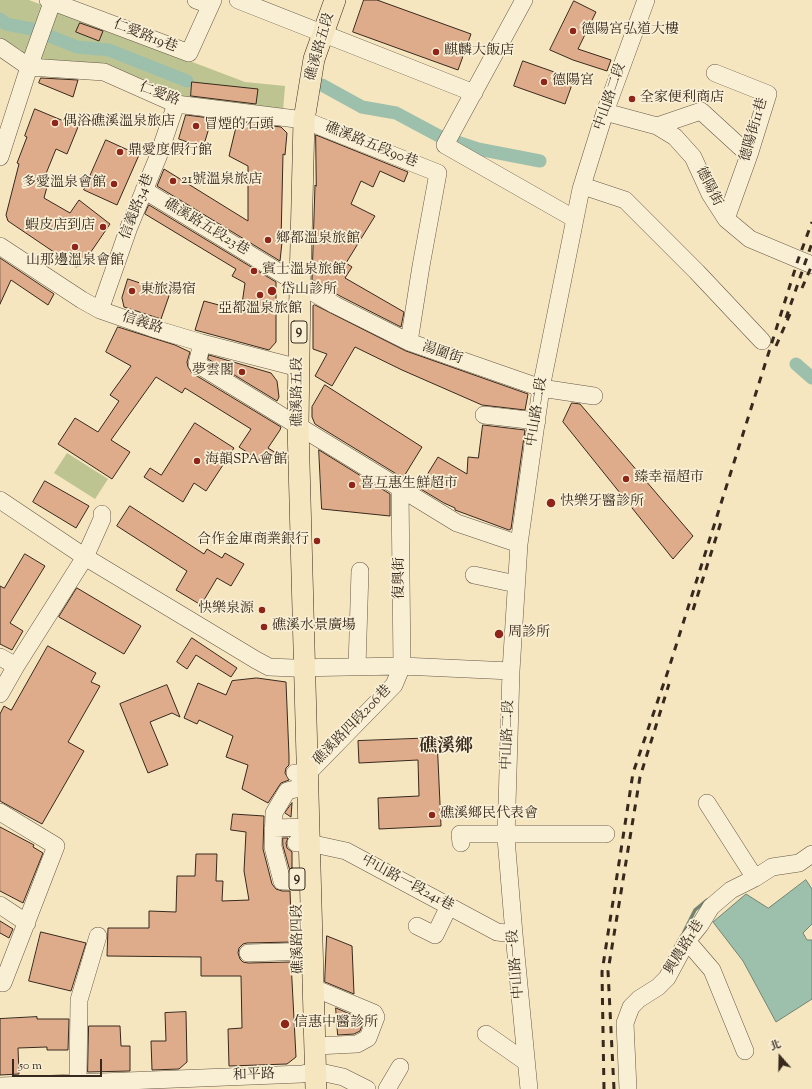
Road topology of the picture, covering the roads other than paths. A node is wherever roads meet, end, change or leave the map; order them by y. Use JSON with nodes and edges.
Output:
{"nodes":[{"id":1,"x":238,"y":0,"type":"edge"},
{"id":2,"x":322,"y":0,"type":"edge"},
{"id":3,"x":335,"y":0,"type":"edge"},
{"id":4,"x":524,"y":0,"type":"edge"},
{"id":5,"x":642,"y":1,"type":"edge"},
{"id":6,"x":206,"y":2,"type":"edge"},
{"id":7,"x":50,"y":5,"type":"edge"},
{"id":8,"x":317,"y":32,"type":"junction"},
{"id":9,"x":0,"y":47,"type":"edge"},
{"id":10,"x":32,"y":59,"type":"junction"},
{"id":11,"x":715,"y":73,"type":"dead end"},
{"id":12,"x":474,"y":93,"type":"junction"},
{"id":13,"x":176,"y":104,"type":"junction"},
{"id":14,"x":605,"y":112,"type":"junction"},
{"id":15,"x":297,"y":119,"type":"junction"},
{"id":16,"x":657,"y":126,"type":"junction"},
{"id":17,"x":749,"y":155,"type":"junction"},
{"id":18,"x":0,"y":157,"type":"edge"},
{"id":19,"x":438,"y":173,"type":"joint"},
{"id":20,"x":583,"y":186,"type":"junction"},
{"id":21,"x":144,"y":190,"type":"junction"},
{"id":22,"x":575,"y":219,"type":"junction"},
{"id":23,"x":726,"y":219,"type":"junction"},
{"id":24,"x":0,"y":246,"type":"edge"},
{"id":25,"x":812,"y":265,"type":"edge"},
{"id":26,"x":294,"y":282,"type":"junction"},
{"id":27,"x":100,"y":310,"type":"junction"},
{"id":28,"x":762,"y":341,"type":"dead end"},
{"id":29,"x":409,"y":342,"type":"junction"},
{"id":30,"x":202,"y":343,"type":"junction"},
{"id":31,"x":293,"y":367,"type":"junction"},
{"id":32,"x":541,"y":388,"type":"junction"},
{"id":33,"x":594,"y":396,"type":"dead end"},
{"id":34,"x":484,"y":415,"type":"dead end"},
{"id":35,"x":537,"y":421,"type":"junction"},
{"id":36,"x":293,"y":423,"type":"junction"},
{"id":37,"x":400,"y":489,"type":"junction"},
{"id":38,"x":0,"y":500,"type":"edge"},
{"id":39,"x":102,"y":514,"type":"dead end"},
{"id":40,"x":519,"y":544,"type":"junction"},
{"id":41,"x":85,"y":557,"type":"junction"},
{"id":42,"x":360,"y":571,"type":"dead end"},
{"id":43,"x":474,"y":575,"type":"dead end"},
{"id":44,"x":516,"y":584,"type":"junction"},
{"id":45,"x":0,"y":657,"type":"edge"},
{"id":46,"x":16,"y":666,"type":"junction"},
{"id":47,"x":402,"y":666,"type":"junction"},
{"id":48,"x":358,"y":667,"type":"junction"},
{"id":49,"x":299,"y":669,"type":"junction"},
{"id":50,"x":511,"y":670,"type":"junction"},
{"id":51,"x":0,"y":694,"type":"edge"},
{"id":52,"x":302,"y":781,"type":"junction"},
{"id":53,"x":707,"y":803,"type":"dead end"},
{"id":54,"x":0,"y":812,"type":"edge"},
{"id":55,"x":273,"y":828,"type":"junction"},
{"id":56,"x":606,"y":834,"type":"dead end"},
{"id":57,"x":303,"y":835,"type":"junction"},
{"id":58,"x":506,"y":836,"type":"junction"},
{"id":59,"x":461,"y":843,"type":"dead end"},
{"id":60,"x":812,"y":854,"type":"edge"},
{"id":61,"x":755,"y":878,"type":"junction"},
{"id":62,"x":304,"y":882,"type":"junction"},
{"id":63,"x":0,"y":905,"type":"edge"},
{"id":64,"x":449,"y":906,"type":"junction"},
{"id":65,"x":27,"y":923,"type":"junction"},
{"id":66,"x":417,"y":926,"type":"dead end"},
{"id":67,"x":514,"y":934,"type":"junction"},
{"id":68,"x":98,"y":936,"type":"dead end"},
{"id":69,"x":687,"y":941,"type":"junction"},
{"id":70,"x":306,"y":951,"type":"junction"},
{"id":71,"x":248,"y":953,"type":"dead end"},
{"id":72,"x":3,"y":982,"type":"dead end"},
{"id":73,"x":314,"y":988,"type":"junction"},
{"id":74,"x":486,"y":1034,"type":"dead end"},
{"id":75,"x":316,"y":1046,"type":"junction"},
{"id":76,"x":745,"y":1051,"type":"dead end"},
{"id":77,"x":526,"y":1062,"type":"junction"},
{"id":78,"x":400,"y":1067,"type":"dead end"},
{"id":79,"x":309,"y":1081,"type":"edge"},
{"id":80,"x":78,"y":1083,"type":"junction"},
{"id":81,"x":344,"y":1083,"type":"edge"},
{"id":82,"x":0,"y":1086,"type":"edge"},
{"id":83,"x":632,"y":1086,"type":"edge"},
{"id":84,"x":367,"y":1089,"type":"edge"},
{"id":85,"x":387,"y":1089,"type":"edge"},
{"id":86,"x":530,"y":1089,"type":"edge"}],
"edges":[{"from":1,"to":8,"type":"street"},
{"from":2,"to":8,"type":"main road","name":"礁溪路五段","number":"9"},
{"from":3,"to":8,"type":"main road","name":"礁溪路五段","number":"9"},
{"from":4,"to":12,"type":"street"},
{"from":5,"to":14,"type":"street","name":"中山路二段"},
{"from":6,"to":7,"type":"street","name":"仁愛路19巷"},
{"from":7,"to":10,"type":"street"},
{"from":8,"to":12,"type":"street"},
{"from":8,"to":15,"type":"main road","name":"礁溪路五段","number":"9"},
{"from":9,"to":10,"type":"street"},
{"from":10,"to":13,"type":"street","name":"仁愛路"},
{"from":10,"to":18,"type":"street"},
{"from":11,"to":17,"type":"street","name":"德陽街11巷"},
{"from":12,"to":22,"type":"street"},
{"from":13,"to":15,"type":"street","name":"仁愛路"},
{"from":13,"to":21,"type":"street","name":"信義路34巷"},
{"from":14,"to":16,"type":"street","name":"德陽街"},
{"from":14,"to":20,"type":"street","name":"中山路二段"},
{"from":15,"to":19,"type":"street","name":"礁溪路五段90巷"},
{"from":15,"to":26,"type":"main road","name":"礁溪路五段","number":"9"},
{"from":16,"to":17,"type":"street"},
{"from":16,"to":23,"type":"street","name":"德陽街"},
{"from":17,"to":23,"type":"street","name":"德陽街11巷"},
{"from":19,"to":29,"type":"street","name":"湯圍街"},
{"from":20,"to":22,"type":"street","name":"中山路二段"},
{"from":20,"to":28,"type":"street"},
{"from":21,"to":26,"type":"street","name":"礁溪路五段23巷"},
{"from":21,"to":27,"type":"street","name":"信義路34巷"},
{"from":22,"to":32,"type":"street","name":"中山路二段"},
{"from":23,"to":25,"type":"street","name":"德陽街"},
{"from":24,"to":27,"type":"street","name":"信義路"},
{"from":26,"to":29,"type":"street","name":"礁溪路五段23巷"},
{"from":26,"to":31,"type":"main road","name":"礁溪路五段","number":"9"},
{"from":27,"to":30,"type":"street","name":"信義路"},
{"from":29,"to":32,"type":"street","name":"湯圍街"},
{"from":30,"to":31,"type":"street","name":"信義路"},
{"from":30,"to":36,"type":"street"},
{"from":31,"to":36,"type":"main road","name":"礁溪路五段","number":"9"},
{"from":32,"to":33,"type":"street","name":"湯圍街"},
{"from":32,"to":35,"type":"street","name":"中山路二段"},
{"from":34,"to":35,"type":"street"},
{"from":35,"to":40,"type":"street","name":"中山路二段"},
{"from":36,"to":37,"type":"street"},
{"from":36,"to":49,"type":"main road","name":"礁溪路五段","number":"9"},
{"from":37,"to":40,"type":"street"},
{"from":37,"to":47,"type":"street","name":"復興街"},
{"from":38,"to":41,"type":"street"},
{"from":39,"to":41,"type":"street"},
{"from":40,"to":44,"type":"street","name":"中山路二段"},
{"from":41,"to":46,"type":"street"},
{"from":41,"to":49,"type":"street"},
{"from":42,"to":48,"type":"street"},
{"from":43,"to":44,"type":"street"},
{"from":44,"to":50,"type":"street","name":"中山路二段"},
{"from":45,"to":46,"type":"street"},
{"from":46,"to":51,"type":"street"},
{"from":47,"to":48,"type":"street"},
{"from":47,"to":50,"type":"street"},
{"from":47,"to":52,"type":"street","name":"礁溪路四段206巷"},
{"from":48,"to":49,"type":"street"},
{"from":49,"to":52,"type":"main road","name":"礁溪路四段","number":"9"},
{"from":50,"to":58,"type":"street","name":"中山路二段"},
{"from":52,"to":55,"type":"street","name":"礁溪路四段206巷"},
{"from":52,"to":57,"type":"main road","name":"礁溪路四段","number":"9"},
{"from":53,"to":61,"type":"street"},
{"from":54,"to":65,"type":"street"},
{"from":55,"to":57,"type":"street","name":"中山路一段241巷"},
{"from":55,"to":62,"type":"street","name":"礁溪路四段206巷"},
{"from":56,"to":58,"type":"street"},
{"from":57,"to":62,"type":"main road","name":"礁溪路四段","number":"9"},
{"from":57,"to":64,"type":"street","name":"中山路一段241巷"},
{"from":58,"to":59,"type":"street"},
{"from":58,"to":67,"type":"street","name":"中山路一段"},
{"from":60,"to":61,"type":"street","name":"興農路1巷"},
{"from":61,"to":69,"type":"street","name":"興農路1巷"},
{"from":62,"to":70,"type":"main road","name":"礁溪路四段","number":"9"},
{"from":63,"to":65,"type":"street"},
{"from":64,"to":66,"type":"street"},
{"from":64,"to":67,"type":"street","name":"中山路一段241巷"},
{"from":65,"to":72,"type":"street"},
{"from":67,"to":77,"type":"street","name":"中山路一段"},
{"from":68,"to":80,"type":"street"},
{"from":69,"to":76,"type":"street"},
{"from":69,"to":83,"type":"street","name":"興農路1巷"},
{"from":70,"to":71,"type":"street"},
{"from":70,"to":73,"type":"main road","name":"礁溪路四段","number":"9"},
{"from":70,"to":79,"type":"main road","name":"礁溪路四段","number":"9"},
{"from":73,"to":75,"type":"main road","name":"礁溪路四段","number":"9"},
{"from":73,"to":75,"type":"street"},
{"from":74,"to":77,"type":"street"},
{"from":75,"to":79,"type":"main road","name":"礁溪路四段","number":"9"},
{"from":77,"to":86,"type":"street","name":"中山路一段"},
{"from":78,"to":85,"type":"street"},
{"from":79,"to":80,"type":"street","name":"和平路"},
{"from":79,"to":81,"type":"street","name":"和平路"},
{"from":80,"to":82,"type":"street","name":"和平路"},
{"from":81,"to":84,"type":"street","name":"和平路"}]}
